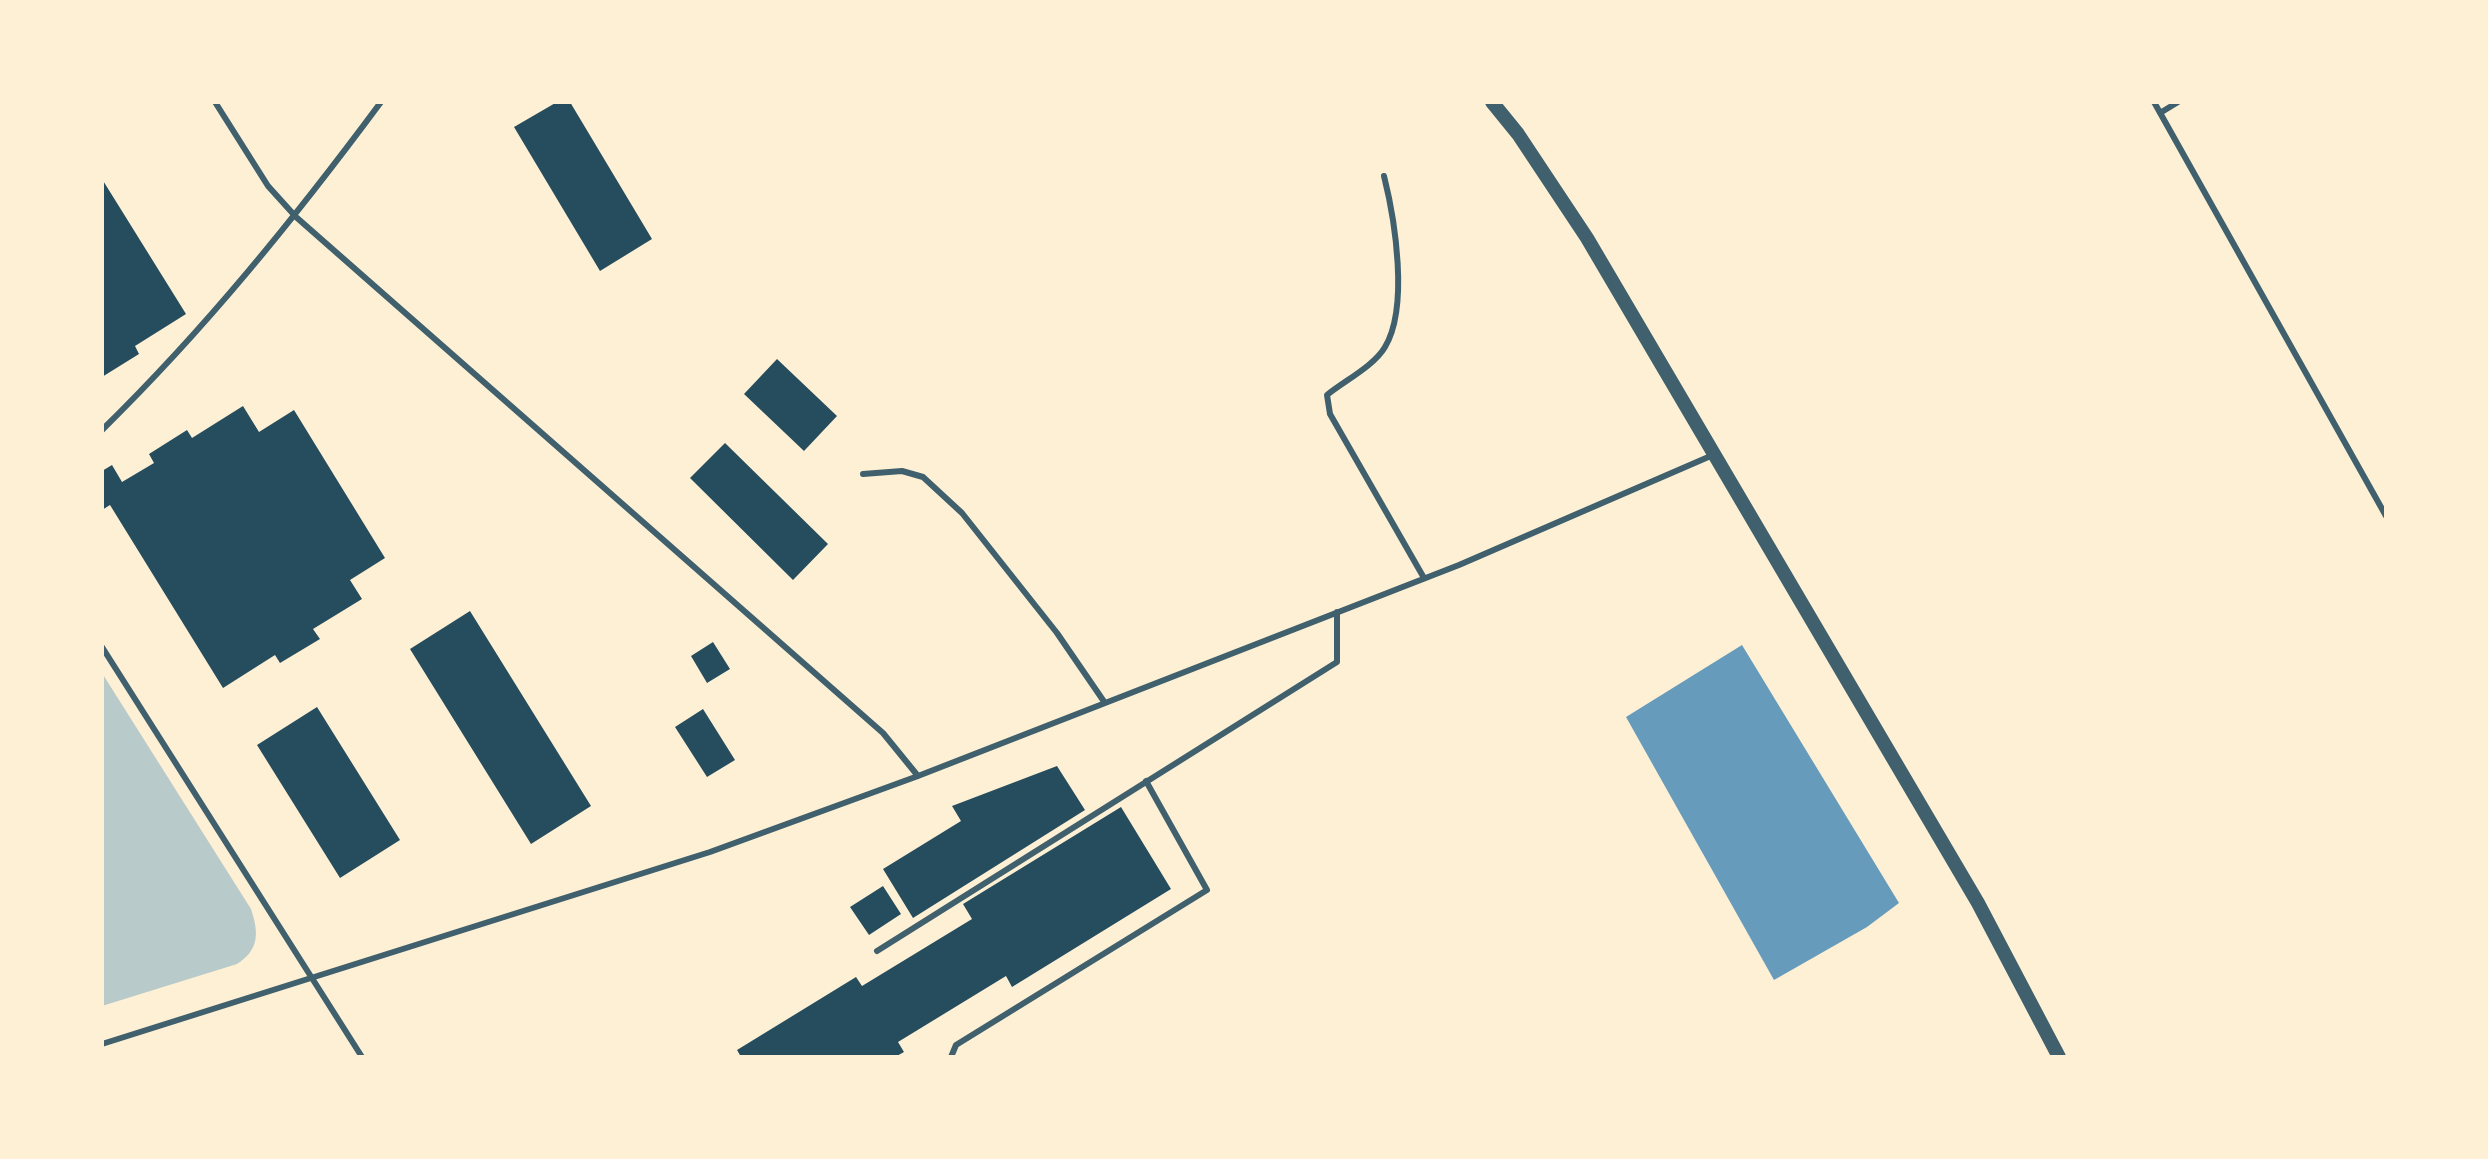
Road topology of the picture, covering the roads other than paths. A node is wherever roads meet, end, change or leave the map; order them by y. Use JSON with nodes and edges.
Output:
{"nodes":[{"id":1,"x":215,"y":102,"type":"edge"},
{"id":2,"x":381,"y":102,"type":"edge"},
{"id":3,"x":1492,"y":102,"type":"edge"},
{"id":4,"x":2154,"y":102,"type":"edge"},
{"id":5,"x":2178,"y":102,"type":"edge"},
{"id":6,"x":2160,"y":113,"type":"junction"},
{"id":7,"x":1384,"y":176,"type":"dead end"},
{"id":8,"x":296,"y":217,"type":"junction"},
{"id":9,"x":102,"y":430,"type":"edge"},
{"id":10,"x":1716,"y":454,"type":"junction"},
{"id":11,"x":863,"y":474,"type":"dead end"},
{"id":12,"x":2386,"y":516,"type":"edge"},
{"id":13,"x":1424,"y":578,"type":"junction"},
{"id":14,"x":1337,"y":612,"type":"junction"},
{"id":15,"x":102,"y":647,"type":"edge"},
{"id":16,"x":1105,"y":703,"type":"junction"},
{"id":17,"x":918,"y":776,"type":"junction"},
{"id":18,"x":1146,"y":781,"type":"junction"},
{"id":19,"x":877,"y":951,"type":"dead end"},
{"id":20,"x":313,"y":977,"type":"junction"},
{"id":21,"x":102,"y":1044,"type":"edge"},
{"id":22,"x":362,"y":1057,"type":"edge"},
{"id":23,"x":951,"y":1057,"type":"edge"},
{"id":24,"x":2059,"y":1057,"type":"edge"}],
"edges":[{"from":1,"to":8,"type":"lane"},
{"from":2,"to":8,"type":"lane"},
{"from":3,"to":10,"type":"street"},
{"from":4,"to":6,"type":"lane"},
{"from":5,"to":6,"type":"lane"},
{"from":6,"to":12,"type":"lane"},
{"from":7,"to":13,"type":"lane"},
{"from":8,"to":9,"type":"lane"},
{"from":8,"to":17,"type":"lane"},
{"from":10,"to":13,"type":"lane"},
{"from":10,"to":24,"type":"street"},
{"from":11,"to":16,"type":"lane"},
{"from":13,"to":14,"type":"lane"},
{"from":14,"to":16,"type":"lane"},
{"from":14,"to":18,"type":"lane"},
{"from":15,"to":20,"type":"lane"},
{"from":16,"to":17,"type":"lane"},
{"from":17,"to":20,"type":"lane"},
{"from":18,"to":19,"type":"lane"},
{"from":18,"to":23,"type":"lane"},
{"from":20,"to":21,"type":"lane"},
{"from":20,"to":22,"type":"lane"}]}
